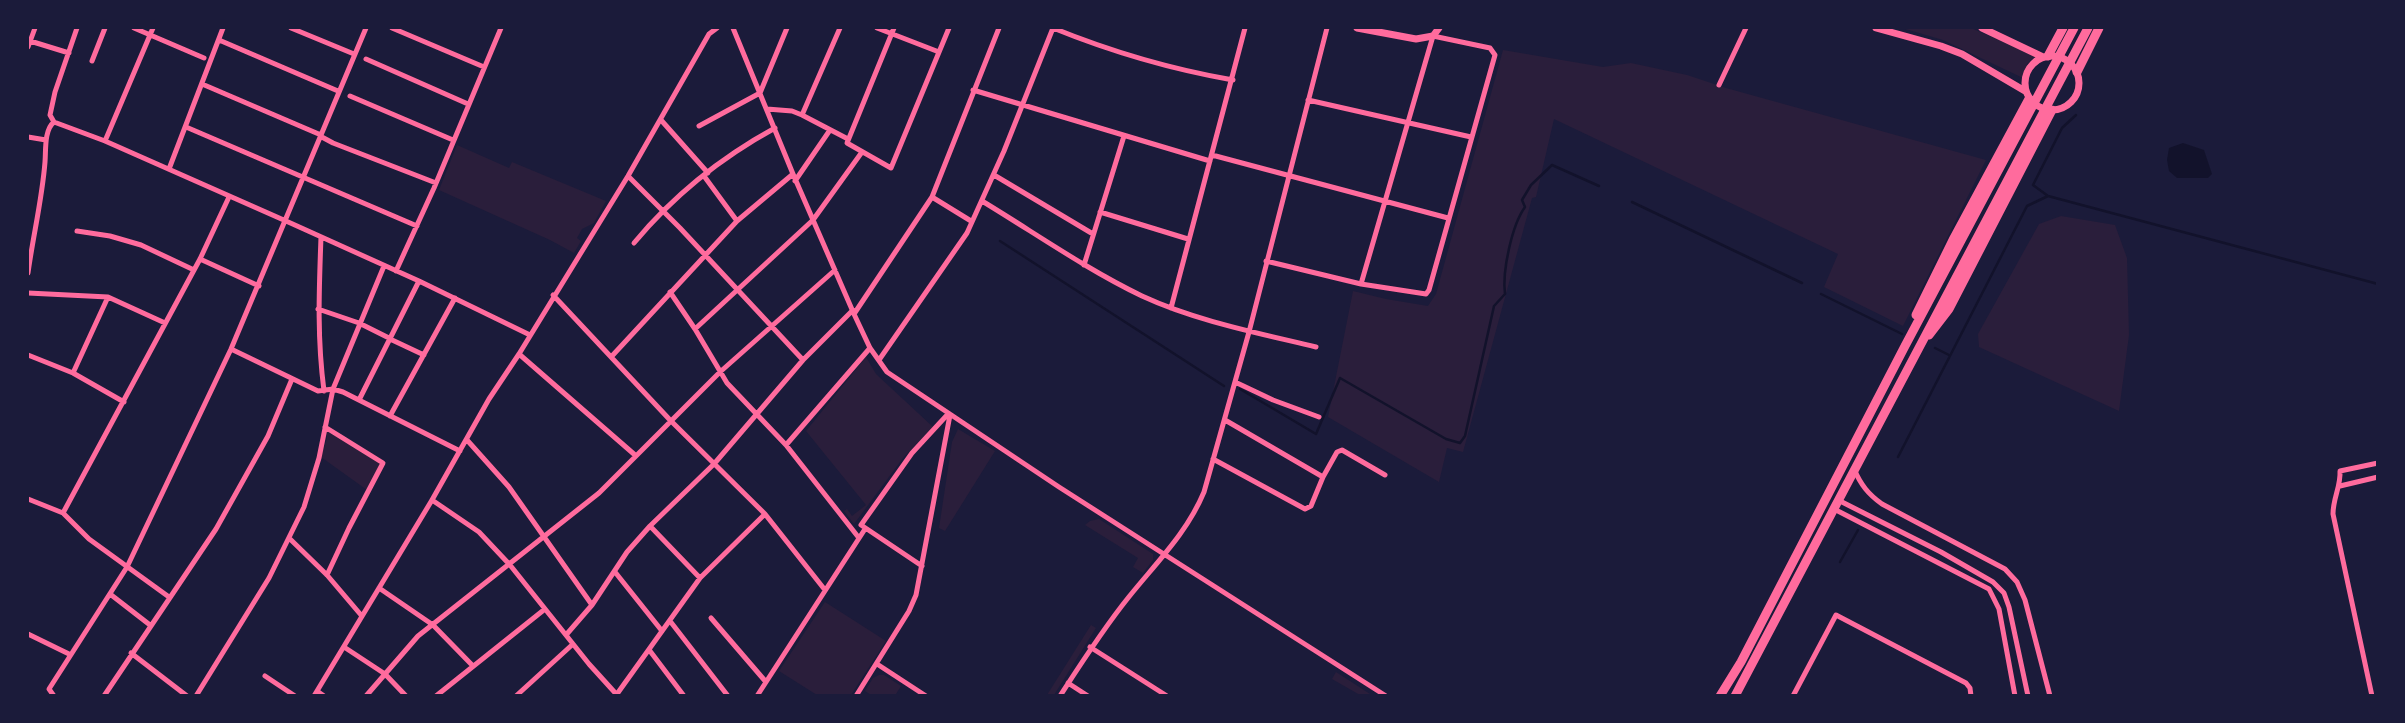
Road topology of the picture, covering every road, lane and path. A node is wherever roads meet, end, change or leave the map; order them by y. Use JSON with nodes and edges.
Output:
{"nodes":[{"id":1,"x":35,"y":28,"type":"edge"},
{"id":2,"x":77,"y":28,"type":"edge"},
{"id":3,"x":105,"y":28,"type":"edge"},
{"id":4,"x":134,"y":28,"type":"edge"},
{"id":5,"x":153,"y":28,"type":"edge"},
{"id":6,"x":223,"y":28,"type":"edge"},
{"id":7,"x":291,"y":28,"type":"edge"},
{"id":8,"x":366,"y":28,"type":"edge"},
{"id":9,"x":392,"y":28,"type":"edge"},
{"id":10,"x":413,"y":28,"type":"edge"},
{"id":11,"x":499,"y":28,"type":"edge"},
{"id":12,"x":717,"y":28,"type":"edge"},
{"id":13,"x":733,"y":28,"type":"edge"},
{"id":14,"x":787,"y":28,"type":"edge"},
{"id":15,"x":840,"y":28,"type":"edge"},
{"id":16,"x":877,"y":28,"type":"edge"},
{"id":17,"x":894,"y":28,"type":"edge"},
{"id":18,"x":949,"y":28,"type":"edge"},
{"id":19,"x":999,"y":28,"type":"edge"},
{"id":20,"x":1053,"y":28,"type":"edge"},
{"id":21,"x":1245,"y":28,"type":"edge"},
{"id":22,"x":1327,"y":28,"type":"edge"},
{"id":23,"x":1357,"y":28,"type":"edge"},
{"id":24,"x":1439,"y":28,"type":"edge"},
{"id":25,"x":1746,"y":28,"type":"edge"},
{"id":26,"x":1876,"y":28,"type":"edge"},
{"id":27,"x":1986,"y":28,"type":"edge"},
{"id":28,"x":2063,"y":28,"type":"edge"},
{"id":29,"x":2074,"y":28,"type":"edge"},
{"id":30,"x":2088,"y":28,"type":"edge"},
{"id":31,"x":2099,"y":28,"type":"edge"},
{"id":32,"x":150,"y":34,"type":"junction"},
{"id":33,"x":410,"y":34,"type":"junction"},
{"id":34,"x":892,"y":34,"type":"junction"},
{"id":35,"x":1433,"y":36,"type":"junction"},
{"id":36,"x":219,"y":40,"type":"junction"},
{"id":37,"x":29,"y":44,"type":"edge"},
{"id":38,"x":939,"y":52,"type":"junction"},
{"id":39,"x":69,"y":53,"type":"junction"},
{"id":40,"x":354,"y":54,"type":"junction"},
{"id":41,"x":2045,"y":56,"type":"junction"},
{"id":42,"x":204,"y":58,"type":"dead end"},
{"id":43,"x":366,"y":59,"type":"dead end"},
{"id":44,"x":92,"y":61,"type":"dead end"},
{"id":45,"x":484,"y":67,"type":"junction"},
{"id":46,"x":2077,"y":72,"type":"junction"},
{"id":47,"x":1233,"y":80,"type":"junction"},
{"id":48,"x":202,"y":84,"type":"junction"},
{"id":49,"x":1719,"y":85,"type":"dead end"},
{"id":50,"x":973,"y":90,"type":"junction"},
{"id":51,"x":338,"y":91,"type":"junction"},
{"id":52,"x":760,"y":93,"type":"junction"},
{"id":53,"x":2027,"y":95,"type":"junction"},
{"id":54,"x":350,"y":96,"type":"dead end"},
{"id":55,"x":1308,"y":100,"type":"junction"},
{"id":56,"x":1022,"y":103,"type":"junction"},
{"id":57,"x":468,"y":104,"type":"junction"},
{"id":58,"x":766,"y":109,"type":"junction"},
{"id":59,"x":2052,"y":110,"type":"junction"},
{"id":60,"x":802,"y":115,"type":"junction"},
{"id":61,"x":660,"y":120,"type":"junction"},
{"id":62,"x":54,"y":122,"type":"junction"},
{"id":63,"x":1408,"y":122,"type":"junction"},
{"id":64,"x":699,"y":126,"type":"dead end"},
{"id":65,"x":186,"y":127,"type":"junction"},
{"id":66,"x":775,"y":128,"type":"junction"},
{"id":67,"x":830,"y":130,"type":"junction"},
{"id":68,"x":320,"y":135,"type":"junction"},
{"id":69,"x":1124,"y":136,"type":"junction"},
{"id":70,"x":28,"y":137,"type":"edge"},
{"id":71,"x":1471,"y":138,"type":"junction"},
{"id":72,"x":848,"y":139,"type":"junction"},
{"id":73,"x":46,"y":140,"type":"junction"},
{"id":74,"x":454,"y":140,"type":"junction"},
{"id":75,"x":105,"y":141,"type":"junction"},
{"id":76,"x":862,"y":152,"type":"junction"},
{"id":77,"x":1211,"y":158,"type":"junction"},
{"id":78,"x":170,"y":170,"type":"junction"},
{"id":79,"x":792,"y":174,"type":"junction"},
{"id":80,"x":706,"y":175,"type":"junction"},
{"id":81,"x":994,"y":175,"type":"junction"},
{"id":82,"x":628,"y":176,"type":"junction"},
{"id":83,"x":303,"y":177,"type":"junction"},
{"id":84,"x":1288,"y":177,"type":"junction"},
{"id":85,"x":795,"y":180,"type":"junction"},
{"id":86,"x":436,"y":183,"type":"junction"},
{"id":87,"x":229,"y":197,"type":"junction"},
{"id":88,"x":932,"y":197,"type":"junction"},
{"id":89,"x":982,"y":201,"type":"junction"},
{"id":90,"x":1384,"y":202,"type":"junction"},
{"id":91,"x":663,"y":210,"type":"junction"},
{"id":92,"x":1100,"y":212,"type":"junction"},
{"id":93,"x":1448,"y":218,"type":"junction"},
{"id":94,"x":813,"y":220,"type":"junction"},
{"id":95,"x":286,"y":221,"type":"junction"},
{"id":96,"x":737,"y":221,"type":"junction"},
{"id":97,"x":972,"y":221,"type":"junction"},
{"id":98,"x":417,"y":226,"type":"junction"},
{"id":99,"x":77,"y":230,"type":"dead end"},
{"id":100,"x":1093,"y":234,"type":"junction"},
{"id":101,"x":321,"y":237,"type":"junction"},
{"id":102,"x":1188,"y":239,"type":"junction"},
{"id":103,"x":634,"y":243,"type":"dead end"},
{"id":104,"x":705,"y":255,"type":"junction"},
{"id":105,"x":200,"y":259,"type":"junction"},
{"id":106,"x":1266,"y":260,"type":"junction"},
{"id":107,"x":1084,"y":265,"type":"junction"},
{"id":108,"x":384,"y":266,"type":"junction"},
{"id":109,"x":194,"y":270,"type":"junction"},
{"id":110,"x":835,"y":270,"type":"junction"},
{"id":111,"x":396,"y":271,"type":"junction"},
{"id":112,"x":28,"y":273,"type":"edge"},
{"id":113,"x":419,"y":281,"type":"junction"},
{"id":114,"x":1361,"y":284,"type":"junction"},
{"id":115,"x":258,"y":286,"type":"junction"},
{"id":116,"x":737,"y":291,"type":"junction"},
{"id":117,"x":670,"y":292,"type":"junction"},
{"id":118,"x":28,"y":293,"type":"edge"},
{"id":119,"x":553,"y":295,"type":"junction"},
{"id":120,"x":108,"y":296,"type":"junction"},
{"id":121,"x":455,"y":298,"type":"junction"},
{"id":122,"x":1171,"y":308,"type":"junction"},
{"id":123,"x":318,"y":309,"type":"junction"},
{"id":124,"x":853,"y":312,"type":"junction"},
{"id":125,"x":165,"y":323,"type":"junction"},
{"id":126,"x":359,"y":323,"type":"junction"},
{"id":127,"x":771,"y":325,"type":"junction"},
{"id":128,"x":695,"y":329,"type":"junction"},
{"id":129,"x":1249,"y":332,"type":"junction"},
{"id":130,"x":530,"y":335,"type":"junction"},
{"id":131,"x":389,"y":339,"type":"junction"},
{"id":132,"x":1905,"y":346,"type":"junction"},
{"id":133,"x":1316,"y":347,"type":"dead end"},
{"id":134,"x":870,"y":348,"type":"junction"},
{"id":135,"x":231,"y":349,"type":"junction"},
{"id":136,"x":519,"y":354,"type":"junction"},
{"id":137,"x":28,"y":355,"type":"edge"},
{"id":138,"x":1913,"y":355,"type":"junction"},
{"id":139,"x":424,"y":356,"type":"junction"},
{"id":140,"x":612,"y":356,"type":"junction"},
{"id":141,"x":803,"y":360,"type":"junction"},
{"id":142,"x":879,"y":360,"type":"junction"},
{"id":143,"x":720,"y":372,"type":"junction"},
{"id":144,"x":73,"y":373,"type":"junction"},
{"id":145,"x":292,"y":380,"type":"junction"},
{"id":146,"x":1235,"y":382,"type":"junction"},
{"id":147,"x":333,"y":389,"type":"junction"},
{"id":148,"x":324,"y":390,"type":"junction"},
{"id":149,"x":359,"y":400,"type":"junction"},
{"id":150,"x":124,"y":402,"type":"junction"},
{"id":151,"x":949,"y":415,"type":"junction"},
{"id":152,"x":390,"y":416,"type":"junction"},
{"id":153,"x":756,"y":416,"type":"junction"},
{"id":154,"x":1319,"y":417,"type":"dead end"},
{"id":155,"x":670,"y":420,"type":"junction"},
{"id":156,"x":1225,"y":420,"type":"junction"},
{"id":157,"x":325,"y":427,"type":"junction"},
{"id":158,"x":467,"y":440,"type":"junction"},
{"id":159,"x":786,"y":445,"type":"junction"},
{"id":160,"x":460,"y":451,"type":"junction"},
{"id":161,"x":635,"y":455,"type":"junction"},
{"id":162,"x":1213,"y":459,"type":"junction"},
{"id":163,"x":2378,"y":463,"type":"edge"},
{"id":164,"x":714,"y":464,"type":"junction"},
{"id":165,"x":1854,"y":469,"type":"junction"},
{"id":166,"x":1385,"y":475,"type":"dead end"},
{"id":167,"x":1323,"y":477,"type":"junction"},
{"id":168,"x":2378,"y":477,"type":"edge"},
{"id":169,"x":2340,"y":486,"type":"junction"},
{"id":170,"x":28,"y":499,"type":"edge"},
{"id":171,"x":432,"y":500,"type":"junction"},
{"id":172,"x":1838,"y":500,"type":"junction"},
{"id":173,"x":1833,"y":509,"type":"junction"},
{"id":174,"x":63,"y":513,"type":"junction"},
{"id":175,"x":764,"y":514,"type":"junction"},
{"id":176,"x":650,"y":526,"type":"junction"},
{"id":177,"x":865,"y":529,"type":"junction"},
{"id":178,"x":544,"y":536,"type":"junction"},
{"id":179,"x":289,"y":538,"type":"junction"},
{"id":180,"x":859,"y":538,"type":"junction"},
{"id":181,"x":1166,"y":554,"type":"junction"},
{"id":182,"x":510,"y":565,"type":"junction"},
{"id":183,"x":922,"y":566,"type":"junction"},
{"id":184,"x":127,"y":567,"type":"junction"},
{"id":185,"x":614,"y":572,"type":"junction"},
{"id":186,"x":327,"y":575,"type":"junction"},
{"id":187,"x":700,"y":578,"type":"junction"},
{"id":188,"x":379,"y":588,"type":"junction"},
{"id":189,"x":825,"y":590,"type":"junction"},
{"id":190,"x":110,"y":594,"type":"junction"},
{"id":191,"x":169,"y":597,"type":"junction"},
{"id":192,"x":592,"y":605,"type":"junction"},
{"id":193,"x":545,"y":609,"type":"junction"},
{"id":194,"x":361,"y":615,"type":"junction"},
{"id":195,"x":711,"y":618,"type":"dead end"},
{"id":196,"x":670,"y":621,"type":"junction"},
{"id":197,"x":150,"y":625,"type":"junction"},
{"id":198,"x":433,"y":625,"type":"junction"},
{"id":199,"x":662,"y":631,"type":"junction"},
{"id":200,"x":28,"y":634,"type":"edge"},
{"id":201,"x":566,"y":635,"type":"junction"},
{"id":202,"x":573,"y":644,"type":"junction"},
{"id":203,"x":344,"y":647,"type":"junction"},
{"id":204,"x":1090,"y":647,"type":"junction"},
{"id":205,"x":650,"y":651,"type":"junction"},
{"id":206,"x":131,"y":653,"type":"junction"},
{"id":207,"x":69,"y":654,"type":"junction"},
{"id":208,"x":877,"y":664,"type":"junction"},
{"id":209,"x":473,"y":666,"type":"junction"},
{"id":210,"x":386,"y":674,"type":"junction"},
{"id":211,"x":265,"y":676,"type":"dead end"},
{"id":212,"x":766,"y":682,"type":"junction"},
{"id":213,"x":1068,"y":683,"type":"junction"},
{"id":214,"x":316,"y":693,"type":"edge"},
{"id":215,"x":617,"y":695,"type":"edge"},
{"id":216,"x":54,"y":696,"type":"edge"},
{"id":217,"x":104,"y":696,"type":"edge"},
{"id":218,"x":187,"y":696,"type":"edge"},
{"id":219,"x":196,"y":696,"type":"edge"},
{"id":220,"x":295,"y":696,"type":"edge"},
{"id":221,"x":324,"y":696,"type":"edge"},
{"id":222,"x":366,"y":696,"type":"edge"},
{"id":223,"x":406,"y":696,"type":"edge"},
{"id":224,"x":436,"y":696,"type":"edge"},
{"id":225,"x":516,"y":696,"type":"edge"},
{"id":226,"x":684,"y":696,"type":"edge"},
{"id":227,"x":728,"y":696,"type":"edge"},
{"id":228,"x":757,"y":696,"type":"edge"},
{"id":229,"x":856,"y":696,"type":"edge"},
{"id":230,"x":926,"y":696,"type":"edge"},
{"id":231,"x":1060,"y":696,"type":"edge"},
{"id":232,"x":1088,"y":696,"type":"edge"},
{"id":233,"x":1167,"y":696,"type":"edge"},
{"id":234,"x":1386,"y":696,"type":"edge"},
{"id":235,"x":1720,"y":696,"type":"edge"},
{"id":236,"x":1735,"y":696,"type":"edge"},
{"id":237,"x":1793,"y":696,"type":"edge"},
{"id":238,"x":1972,"y":696,"type":"edge"},
{"id":239,"x":2015,"y":696,"type":"edge"},
{"id":240,"x":2028,"y":696,"type":"edge"},
{"id":241,"x":2050,"y":696,"type":"edge"},
{"id":242,"x":2372,"y":696,"type":"edge"}],
"edges":[{"from":1,"to":37,"type":"street"},
{"from":2,"to":39,"type":"street"},
{"from":3,"to":44,"type":"street"},
{"from":4,"to":32,"type":"street"},
{"from":5,"to":32,"type":"street"},
{"from":6,"to":36,"type":"street"},
{"from":7,"to":40,"type":"street"},
{"from":8,"to":40,"type":"street"},
{"from":9,"to":33,"type":"street"},
{"from":10,"to":33,"type":"street"},
{"from":11,"to":45,"type":"street"},
{"from":12,"to":61,"type":"street"},
{"from":13,"to":52,"type":"street"},
{"from":14,"to":52,"type":"street"},
{"from":15,"to":60,"type":"street"},
{"from":16,"to":34,"type":"street"},
{"from":17,"to":34,"type":"street"},
{"from":18,"to":38,"type":"street"},
{"from":19,"to":50,"type":"street"},
{"from":20,"to":47,"type":"street"},
{"from":20,"to":56,"type":"street"},
{"from":21,"to":47,"type":"street"},
{"from":22,"to":55,"type":"street"},
{"from":23,"to":35,"type":"street"},
{"from":24,"to":35,"type":"street"},
{"from":25,"to":49,"type":"street"},
{"from":26,"to":53,"type":"street"},
{"from":27,"to":41,"type":"street"},
{"from":28,"to":41,"type":"main road"},
{"from":29,"to":132,"type":"main road"},
{"from":30,"to":138,"type":"main road"},
{"from":31,"to":46,"type":"main road"},
{"from":32,"to":42,"type":"street"},
{"from":32,"to":75,"type":"street"},
{"from":33,"to":45,"type":"street"},
{"from":34,"to":38,"type":"street"},
{"from":34,"to":72,"type":"street"},
{"from":35,"to":63,"type":"street"},
{"from":35,"to":71,"type":"street"},
{"from":36,"to":48,"type":"street"},
{"from":36,"to":51,"type":"street"},
{"from":37,"to":39,"type":"street"},
{"from":38,"to":76,"type":"street"},
{"from":39,"to":62,"type":"street"},
{"from":40,"to":51,"type":"street"},
{"from":41,"to":46,"type":"street"},
{"from":41,"to":53,"type":"street"},
{"from":43,"to":57,"type":"street"},
{"from":45,"to":57,"type":"street"},
{"from":46,"to":59,"type":"street"},
{"from":47,"to":77,"type":"street"},
{"from":48,"to":65,"type":"street"},
{"from":48,"to":68,"type":"street"},
{"from":50,"to":56,"type":"street"},
{"from":50,"to":88,"type":"street"},
{"from":51,"to":68,"type":"street"},
{"from":52,"to":58,"type":"street"},
{"from":52,"to":64,"type":"street"},
{"from":53,"to":59,"type":"street"},
{"from":53,"to":132,"type":"main road"},
{"from":54,"to":74,"type":"street"},
{"from":55,"to":63,"type":"street"},
{"from":55,"to":84,"type":"street"},
{"from":56,"to":69,"type":"street"},
{"from":56,"to":81,"type":"street"},
{"from":57,"to":74,"type":"street"},
{"from":58,"to":60,"type":"street"},
{"from":58,"to":66,"type":"street"},
{"from":59,"to":138,"type":"main road"},
{"from":60,"to":67,"type":"street"},
{"from":61,"to":80,"type":"street"},
{"from":61,"to":82,"type":"street"},
{"from":62,"to":73,"type":"street"},
{"from":62,"to":75,"type":"street"},
{"from":63,"to":71,"type":"street"},
{"from":63,"to":90,"type":"street"},
{"from":65,"to":78,"type":"street"},
{"from":65,"to":83,"type":"street"},
{"from":66,"to":79,"type":"street"},
{"from":66,"to":80,"type":"street"},
{"from":67,"to":72,"type":"street"},
{"from":67,"to":85,"type":"street"},
{"from":68,"to":83,"type":"street"},
{"from":68,"to":86,"type":"street"},
{"from":69,"to":77,"type":"street"},
{"from":69,"to":92,"type":"street"},
{"from":70,"to":73,"type":"street"},
{"from":71,"to":93,"type":"street"},
{"from":72,"to":76,"type":"street"},
{"from":73,"to":112,"type":"street"},
{"from":74,"to":86,"type":"street"},
{"from":75,"to":78,"type":"street"},
{"from":76,"to":94,"type":"street"},
{"from":77,"to":84,"type":"street"},
{"from":77,"to":102,"type":"street"},
{"from":78,"to":87,"type":"street"},
{"from":79,"to":85,"type":"street"},
{"from":79,"to":96,"type":"street"},
{"from":80,"to":91,"type":"street"},
{"from":80,"to":96,"type":"street"},
{"from":81,"to":89,"type":"street"},
{"from":81,"to":100,"type":"street"},
{"from":82,"to":91,"type":"street"},
{"from":82,"to":119,"type":"street"},
{"from":83,"to":95,"type":"street"},
{"from":83,"to":98,"type":"street"},
{"from":84,"to":90,"type":"street"},
{"from":84,"to":106,"type":"street"},
{"from":85,"to":94,"type":"street"},
{"from":86,"to":98,"type":"street"},
{"from":87,"to":95,"type":"street"},
{"from":87,"to":105,"type":"street"},
{"from":88,"to":97,"type":"street"},
{"from":88,"to":124,"type":"street"},
{"from":89,"to":97,"type":"street"},
{"from":89,"to":107,"type":"street"},
{"from":90,"to":93,"type":"street"},
{"from":90,"to":114,"type":"street"},
{"from":91,"to":103,"type":"street"},
{"from":91,"to":104,"type":"street"},
{"from":92,"to":100,"type":"street"},
{"from":92,"to":102,"type":"street"},
{"from":93,"to":114,"type":"street"},
{"from":94,"to":110,"type":"street"},
{"from":94,"to":116,"type":"street"},
{"from":95,"to":101,"type":"street"},
{"from":95,"to":115,"type":"street"},
{"from":96,"to":104,"type":"street"},
{"from":97,"to":142,"type":"street"},
{"from":98,"to":111,"type":"street"},
{"from":99,"to":109,"type":"street"},
{"from":100,"to":107,"type":"street"},
{"from":101,"to":108,"type":"street"},
{"from":101,"to":123,"type":"street"},
{"from":102,"to":122,"type":"street"},
{"from":104,"to":116,"type":"street"},
{"from":104,"to":117,"type":"street"},
{"from":105,"to":109,"type":"street"},
{"from":105,"to":115,"type":"street"},
{"from":106,"to":114,"type":"street"},
{"from":106,"to":129,"type":"street"},
{"from":107,"to":122,"type":"street"},
{"from":108,"to":111,"type":"street"},
{"from":108,"to":126,"type":"street"},
{"from":109,"to":125,"type":"street"},
{"from":110,"to":124,"type":"street"},
{"from":110,"to":127,"type":"street"},
{"from":111,"to":113,"type":"street"},
{"from":113,"to":121,"type":"street"},
{"from":113,"to":131,"type":"street"},
{"from":115,"to":135,"type":"street"},
{"from":116,"to":127,"type":"street"},
{"from":116,"to":128,"type":"street"},
{"from":117,"to":128,"type":"street"},
{"from":117,"to":140,"type":"street"},
{"from":118,"to":120,"type":"street"},
{"from":119,"to":130,"type":"street"},
{"from":119,"to":140,"type":"street"},
{"from":120,"to":125,"type":"street"},
{"from":120,"to":144,"type":"street"},
{"from":121,"to":130,"type":"street"},
{"from":121,"to":139,"type":"street"},
{"from":122,"to":129,"type":"street"},
{"from":123,"to":126,"type":"street"},
{"from":123,"to":148,"type":"street"},
{"from":124,"to":134,"type":"street"},
{"from":124,"to":141,"type":"street"},
{"from":125,"to":150,"type":"street"},
{"from":126,"to":131,"type":"street"},
{"from":126,"to":147,"type":"street"},
{"from":127,"to":141,"type":"street"},
{"from":127,"to":143,"type":"street"},
{"from":128,"to":143,"type":"street"},
{"from":129,"to":133,"type":"street"},
{"from":129,"to":146,"type":"street"},
{"from":130,"to":136,"type":"street"},
{"from":131,"to":139,"type":"street"},
{"from":131,"to":149,"type":"street"},
{"from":132,"to":235,"type":"main road"},
{"from":134,"to":142,"type":"street"},
{"from":134,"to":159,"type":"street"},
{"from":135,"to":145,"type":"street"},
{"from":135,"to":184,"type":"street"},
{"from":136,"to":158,"type":"street"},
{"from":136,"to":161,"type":"street"},
{"from":137,"to":144,"type":"street"},
{"from":138,"to":165,"type":"main road"},
{"from":139,"to":152,"type":"street"},
{"from":140,"to":155,"type":"street"},
{"from":141,"to":153,"type":"street"},
{"from":142,"to":151,"type":"street"},
{"from":143,"to":153,"type":"street"},
{"from":143,"to":155,"type":"street"},
{"from":144,"to":150,"type":"street"},
{"from":145,"to":148,"type":"street"},
{"from":145,"to":191,"type":"street"},
{"from":146,"to":154,"type":"street"},
{"from":146,"to":156,"type":"street"},
{"from":147,"to":148,"type":"street"},
{"from":147,"to":149,"type":"street"},
{"from":147,"to":157,"type":"street"},
{"from":149,"to":152,"type":"street"},
{"from":150,"to":174,"type":"street"},
{"from":151,"to":177,"type":"street"},
{"from":151,"to":181,"type":"street"},
{"from":151,"to":183,"type":"street"},
{"from":152,"to":160,"type":"street"},
{"from":153,"to":159,"type":"street"},
{"from":153,"to":164,"type":"street"},
{"from":155,"to":161,"type":"street"},
{"from":155,"to":164,"type":"street"},
{"from":156,"to":162,"type":"street"},
{"from":156,"to":167,"type":"street"},
{"from":157,"to":179,"type":"street"},
{"from":157,"to":186,"type":"street"},
{"from":158,"to":160,"type":"street"},
{"from":158,"to":178,"type":"street"},
{"from":159,"to":180,"type":"street"},
{"from":160,"to":171,"type":"street"},
{"from":161,"to":178,"type":"street"},
{"from":162,"to":167,"type":"street"},
{"from":162,"to":181,"type":"street"},
{"from":163,"to":169,"type":"street"},
{"from":164,"to":175,"type":"street"},
{"from":164,"to":176,"type":"street"},
{"from":165,"to":172,"type":"main road"},
{"from":165,"to":241,"type":"street"},
{"from":166,"to":167,"type":"street"},
{"from":168,"to":169,"type":"street"},
{"from":169,"to":242,"type":"street"},
{"from":170,"to":174,"type":"street"},
{"from":171,"to":182,"type":"street"},
{"from":171,"to":188,"type":"street"},
{"from":172,"to":173,"type":"main road"},
{"from":172,"to":240,"type":"street"},
{"from":173,"to":236,"type":"main road"},
{"from":173,"to":239,"type":"street"},
{"from":174,"to":184,"type":"street"},
{"from":175,"to":187,"type":"street"},
{"from":175,"to":189,"type":"street"},
{"from":176,"to":185,"type":"street"},
{"from":176,"to":187,"type":"street"},
{"from":177,"to":180,"type":"street"},
{"from":177,"to":183,"type":"street"},
{"from":178,"to":182,"type":"street"},
{"from":178,"to":192,"type":"street"},
{"from":179,"to":186,"type":"street"},
{"from":179,"to":219,"type":"street"},
{"from":180,"to":189,"type":"street"},
{"from":181,"to":204,"type":"street"},
{"from":181,"to":234,"type":"street"},
{"from":182,"to":193,"type":"street"},
{"from":182,"to":198,"type":"street"},
{"from":183,"to":208,"type":"street"},
{"from":184,"to":190,"type":"street"},
{"from":184,"to":191,"type":"street"},
{"from":185,"to":192,"type":"street"},
{"from":185,"to":199,"type":"street"},
{"from":186,"to":194,"type":"street"},
{"from":187,"to":196,"type":"street"},
{"from":188,"to":194,"type":"street"},
{"from":188,"to":198,"type":"street"},
{"from":189,"to":212,"type":"street"},
{"from":190,"to":197,"type":"street"},
{"from":190,"to":207,"type":"street"},
{"from":191,"to":197,"type":"street"},
{"from":192,"to":201,"type":"street"},
{"from":193,"to":201,"type":"street"},
{"from":193,"to":209,"type":"street"},
{"from":194,"to":203,"type":"street"},
{"from":195,"to":212,"type":"street"},
{"from":196,"to":199,"type":"street"},
{"from":196,"to":227,"type":"street"},
{"from":197,"to":206,"type":"street"},
{"from":198,"to":209,"type":"street"},
{"from":198,"to":210,"type":"street"},
{"from":199,"to":205,"type":"street"},
{"from":200,"to":207,"type":"street"},
{"from":201,"to":202,"type":"street"},
{"from":202,"to":215,"type":"street"},
{"from":202,"to":225,"type":"street"},
{"from":203,"to":210,"type":"street"},
{"from":203,"to":214,"type":"street"},
{"from":204,"to":213,"type":"street"},
{"from":204,"to":233,"type":"street"},
{"from":205,"to":215,"type":"street"},
{"from":205,"to":226,"type":"street"},
{"from":206,"to":217,"type":"street"},
{"from":206,"to":218,"type":"street"},
{"from":207,"to":216,"type":"street"},
{"from":208,"to":229,"type":"street"},
{"from":208,"to":230,"type":"street"},
{"from":209,"to":224,"type":"street"},
{"from":210,"to":222,"type":"street"},
{"from":210,"to":223,"type":"street"},
{"from":211,"to":220,"type":"street"},
{"from":212,"to":228,"type":"street"},
{"from":213,"to":231,"type":"street"},
{"from":213,"to":232,"type":"street"},
{"from":214,"to":221,"type":"street"},
{"from":237,"to":238,"type":"street"}]}
